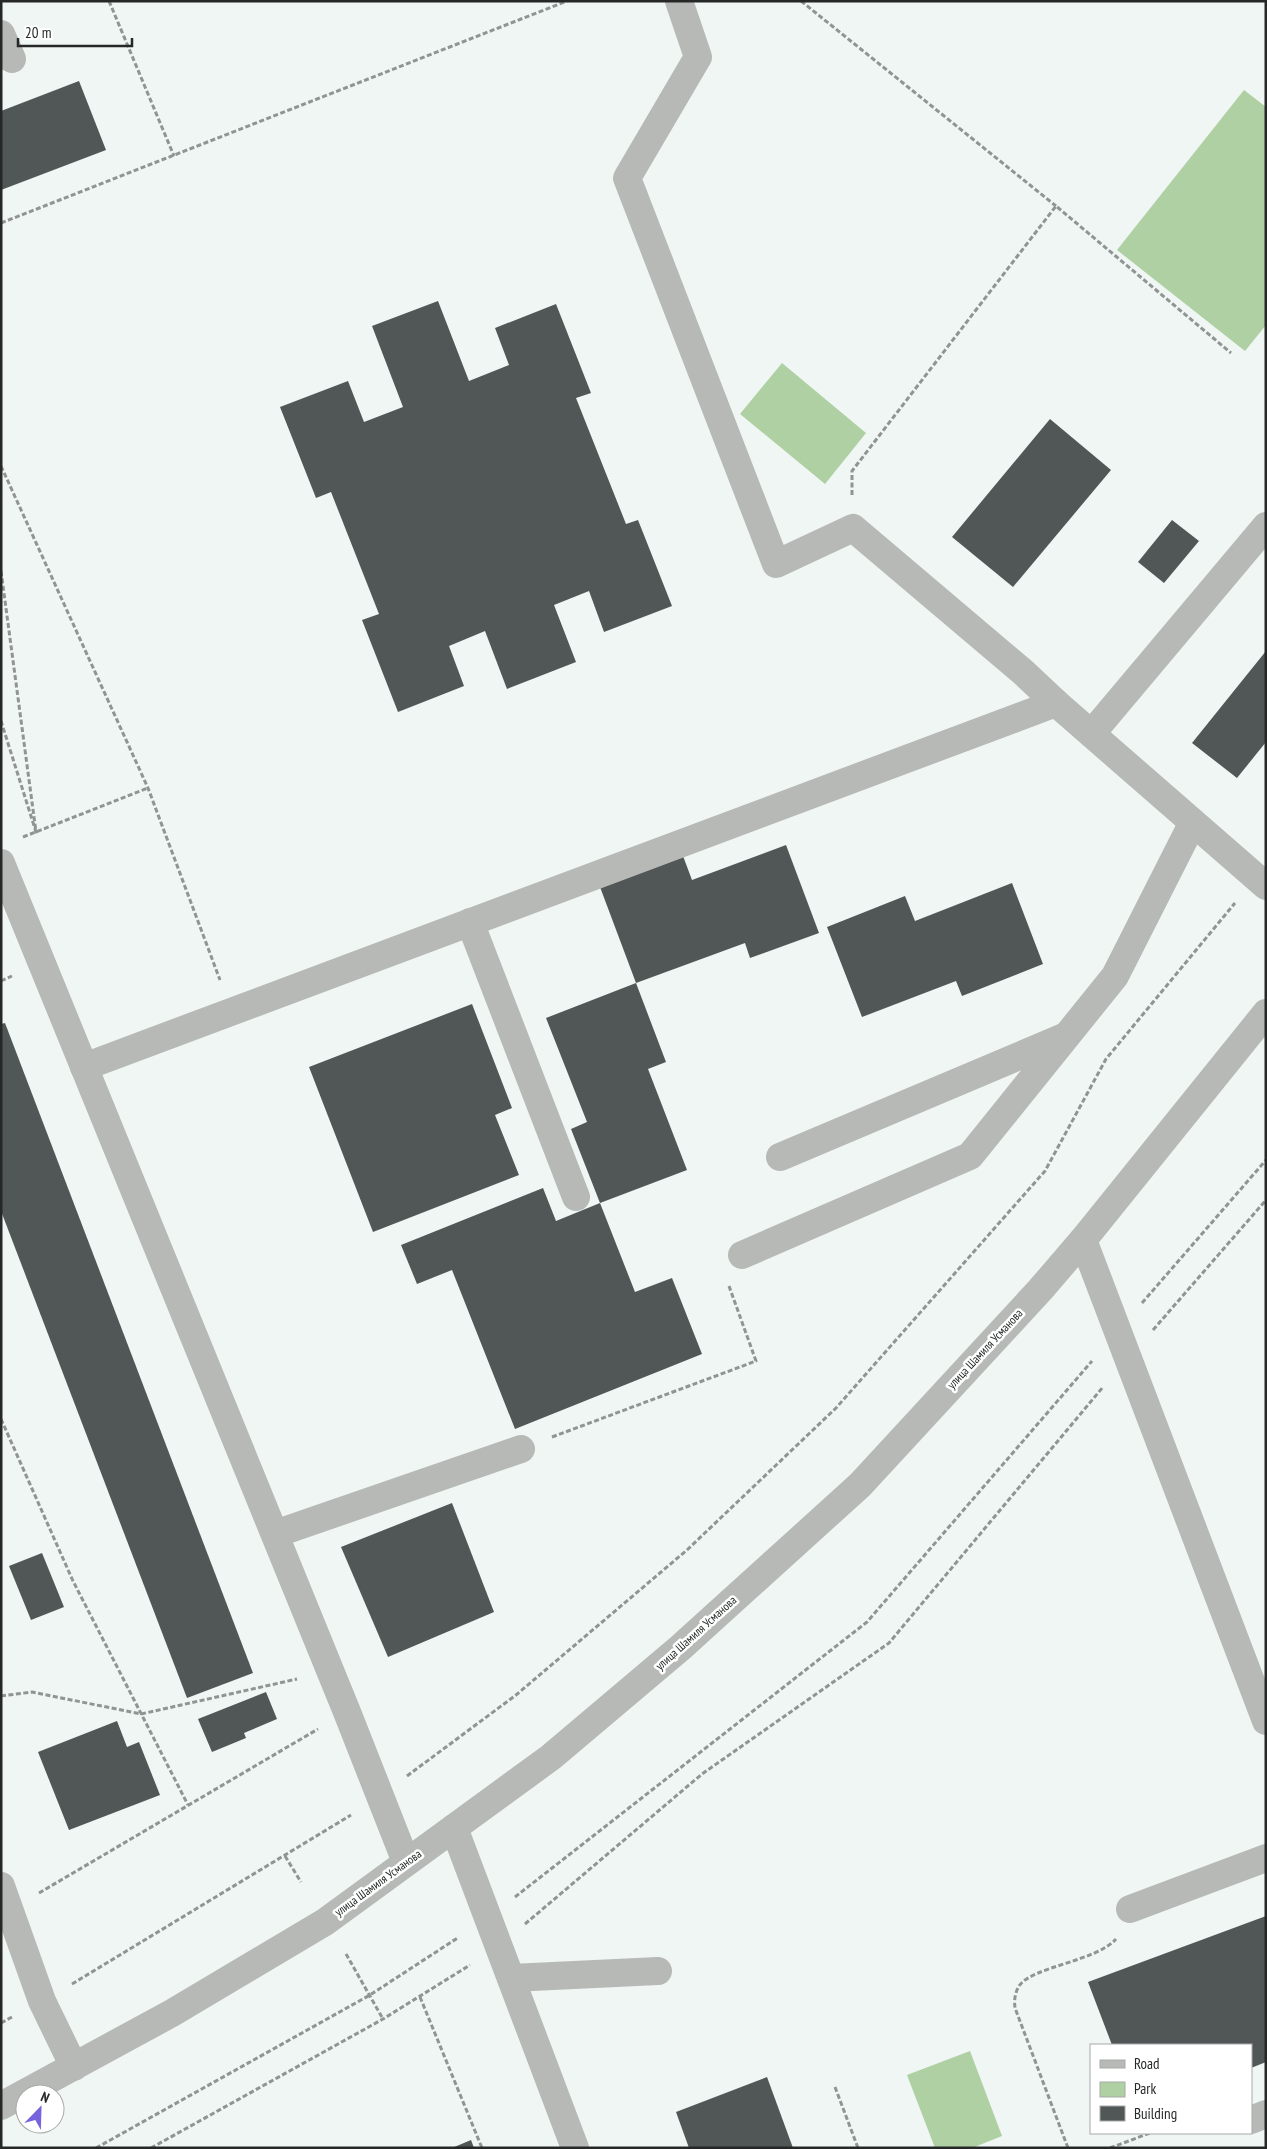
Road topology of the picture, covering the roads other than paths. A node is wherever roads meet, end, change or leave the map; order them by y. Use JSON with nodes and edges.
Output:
{"nodes":[{"id":1,"x":679,"y":1,"type":"edge"},
{"id":2,"x":1,"y":34,"type":"edge"},
{"id":3,"x":12,"y":59,"type":"dead end"},
{"id":4,"x":1266,"y":526,"type":"edge"},
{"id":5,"x":1056,"y":703,"type":"junction"},
{"id":6,"x":1092,"y":733,"type":"junction"},
{"id":7,"x":1192,"y":824,"type":"junction"},
{"id":8,"x":1,"y":862,"type":"edge"},
{"id":9,"x":1261,"y":882,"type":"edge"},
{"id":10,"x":470,"y":922,"type":"junction"},
{"id":11,"x":1266,"y":1013,"type":"edge"},
{"id":12,"x":1067,"y":1036,"type":"junction"},
{"id":13,"x":84,"y":1067,"type":"junction"},
{"id":14,"x":780,"y":1157,"type":"dead end"},
{"id":15,"x":576,"y":1198,"type":"dead end"},
{"id":16,"x":1083,"y":1240,"type":"junction"},
{"id":17,"x":742,"y":1255,"type":"road end"},
{"id":18,"x":521,"y":1449,"type":"road end"},
{"id":19,"x":274,"y":1534,"type":"junction"},
{"id":20,"x":1265,"y":1714,"type":"edge"},
{"id":21,"x":454,"y":1828,"type":"junction"},
{"id":22,"x":1266,"y":1858,"type":"edge"},
{"id":23,"x":406,"y":1862,"type":"junction"},
{"id":24,"x":6,"y":1898,"type":"edge"},
{"id":25,"x":1130,"y":1909,"type":"road end"},
{"id":26,"x":658,"y":1971,"type":"dead end"},
{"id":27,"x":511,"y":1978,"type":"junction"},
{"id":28,"x":74,"y":2068,"type":"junction"},
{"id":29,"x":1,"y":2106,"type":"edge"},
{"id":30,"x":1266,"y":2114,"type":"edge"},
{"id":31,"x":1252,"y":2120,"type":"edge"},
{"id":32,"x":575,"y":2148,"type":"edge"}],
"edges":[{"from":1,"to":5,"type":"street"},
{"from":2,"to":3,"type":"street"},
{"from":4,"to":6,"type":"street"},
{"from":5,"to":6,"type":"street"},
{"from":5,"to":10,"type":"street"},
{"from":6,"to":7,"type":"street"},
{"from":7,"to":9,"type":"street"},
{"from":7,"to":12,"type":"street"},
{"from":8,"to":13,"type":"street"},
{"from":10,"to":13,"type":"street"},
{"from":10,"to":15,"type":"street"},
{"from":11,"to":16,"type":"street","name":"улица Шамиля Усманова"},
{"from":12,"to":14,"type":"street"},
{"from":12,"to":17,"type":"street"},
{"from":13,"to":19,"type":"street"},
{"from":16,"to":20,"type":"street"},
{"from":16,"to":21,"type":"street","name":"улица Шамиля Усманова"},
{"from":18,"to":19,"type":"street"},
{"from":19,"to":23,"type":"street"},
{"from":21,"to":23,"type":"street","name":"улица Шамиля Усманова"},
{"from":21,"to":27,"type":"street"},
{"from":22,"to":25,"type":"street"},
{"from":23,"to":28,"type":"street","name":"улица Шамиля Усманова"},
{"from":24,"to":28,"type":"street"},
{"from":26,"to":27,"type":"street"},
{"from":27,"to":32,"type":"street"},
{"from":28,"to":29,"type":"street","name":"улица Шамиля Усманова"},
{"from":30,"to":31,"type":"street"}]}
